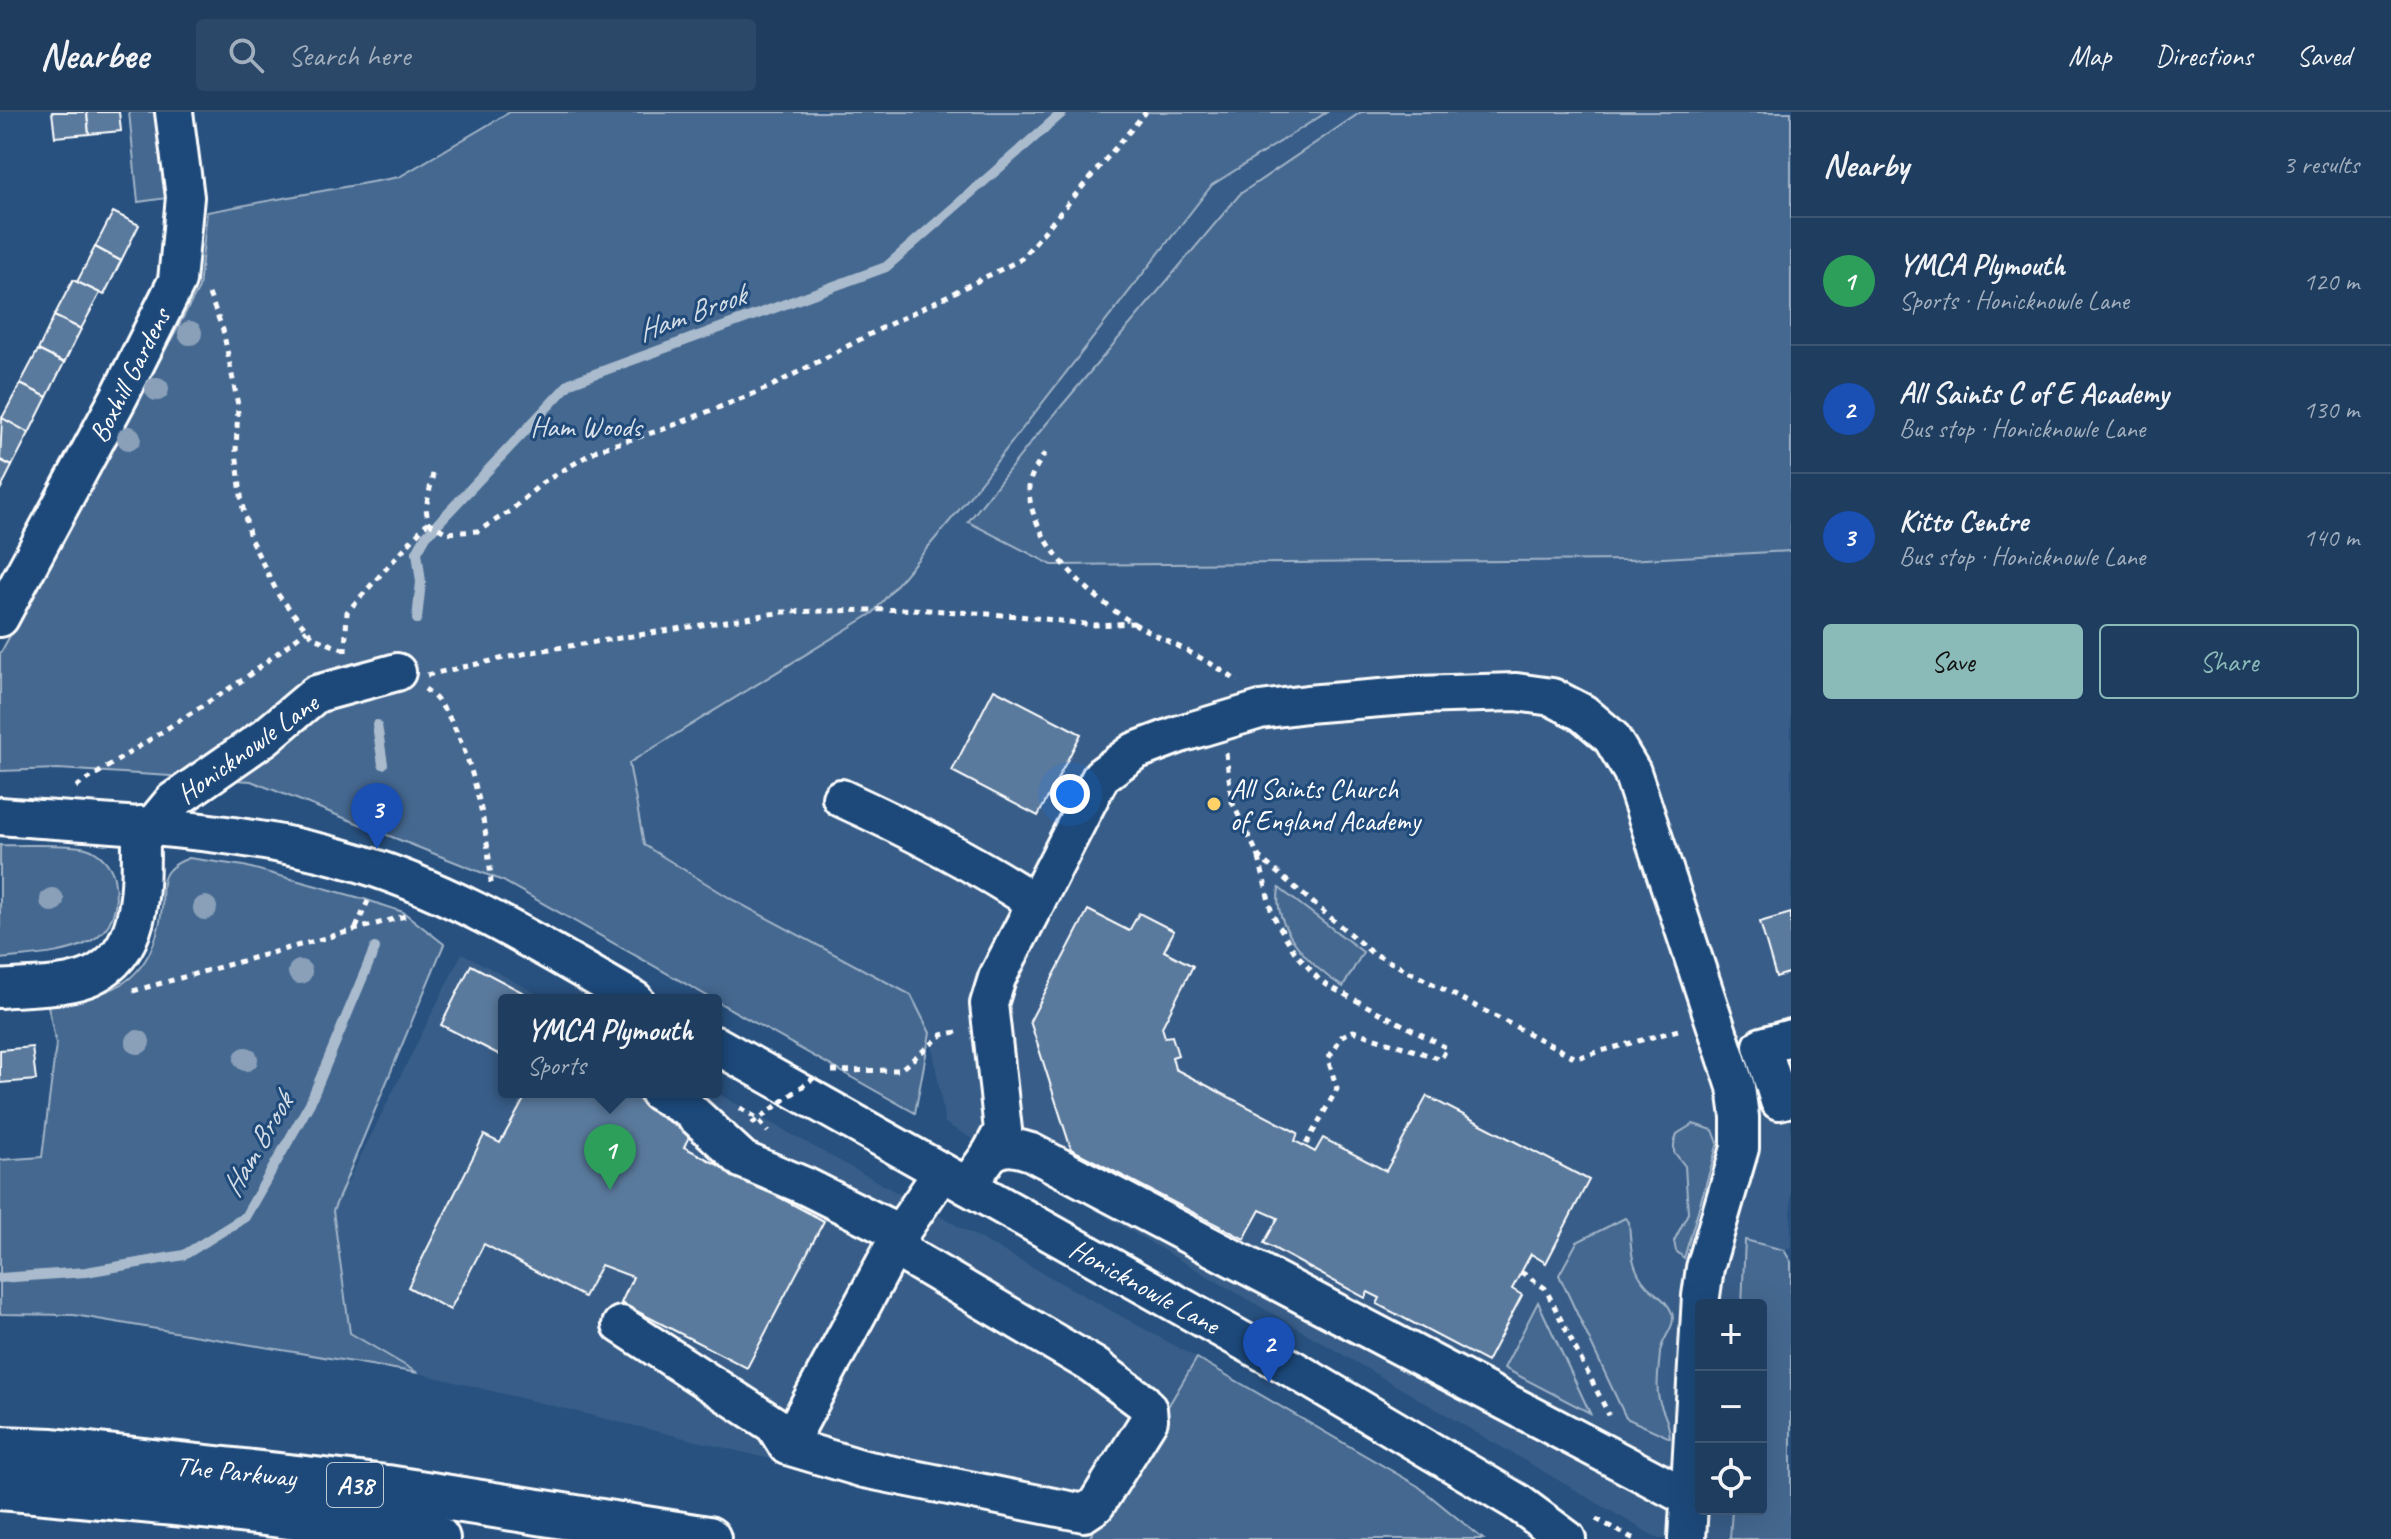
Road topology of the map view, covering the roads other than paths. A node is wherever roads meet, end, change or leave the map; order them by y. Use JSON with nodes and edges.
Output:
{"nodes":[{"id":1,"x":174,"y":112,"type":"edge"},
{"id":2,"x":0,"y":618,"type":"edge"},
{"id":3,"x":415,"y":678,"type":"road end"},
{"id":4,"x":841,"y":798,"type":"dead end"},
{"id":5,"x":14,"y":817,"type":"edge"},
{"id":6,"x":147,"y":825,"type":"junction"},
{"id":7,"x":1036,"y":903,"type":"junction"},
{"id":8,"x":0,"y":989,"type":"edge"},
{"id":9,"x":624,"y":994,"type":"edge"},
{"id":10,"x":1791,"y":1038,"type":"edge"},
{"id":11,"x":722,"y":1048,"type":"edge"},
{"id":12,"x":1734,"y":1081,"type":"junction"},
{"id":13,"x":1780,"y":1084,"type":"edge"},
{"id":14,"x":668,"y":1098,"type":"edge"},
{"id":15,"x":990,"y":1154,"type":"junction"},
{"id":16,"x":955,"y":1179,"type":"junction"},
{"id":17,"x":897,"y":1241,"type":"junction"},
{"id":18,"x":621,"y":1325,"type":"dead end"},
{"id":19,"x":787,"y":1446,"type":"junction"},
{"id":20,"x":0,"y":1449,"type":"edge"},
{"id":21,"x":0,"y":1487,"type":"edge"},
{"id":22,"x":1689,"y":1498,"type":"junction"},
{"id":23,"x":437,"y":1539,"type":"edge"},
{"id":24,"x":708,"y":1539,"type":"edge"},
{"id":25,"x":1567,"y":1539,"type":"edge"},
{"id":26,"x":1687,"y":1539,"type":"edge"}],
"edges":[{"from":1,"to":2,"type":"street","name":"Boxhill Gardens"},
{"from":3,"to":6,"type":"street","name":"Honicknowle Lane"},
{"from":4,"to":7,"type":"street"},
{"from":5,"to":6,"type":"street","name":"Honicknowle Lane"},
{"from":6,"to":8,"type":"street"},
{"from":6,"to":9,"type":"street","name":"Honicknowle Lane"},
{"from":7,"to":12,"type":"street"},
{"from":7,"to":15,"type":"street"},
{"from":10,"to":13,"type":"street"},
{"from":11,"to":16,"type":"street","name":"Honicknowle Lane"},
{"from":12,"to":13,"type":"street"},
{"from":12,"to":22,"type":"street"},
{"from":14,"to":17,"type":"street"},
{"from":15,"to":16,"type":"street"},
{"from":15,"to":22,"type":"street"},
{"from":16,"to":17,"type":"street"},
{"from":16,"to":25,"type":"street","name":"Honicknowle Lane"},
{"from":17,"to":19,"type":"street"},
{"from":17,"to":19,"type":"street"},
{"from":18,"to":19,"type":"street"},
{"from":20,"to":24,"type":"highway","name":"The Parkway","number":"A38"},
{"from":21,"to":23,"type":"highway","name":"The Parkway","number":"A38"},
{"from":22,"to":26,"type":"street"}]}
